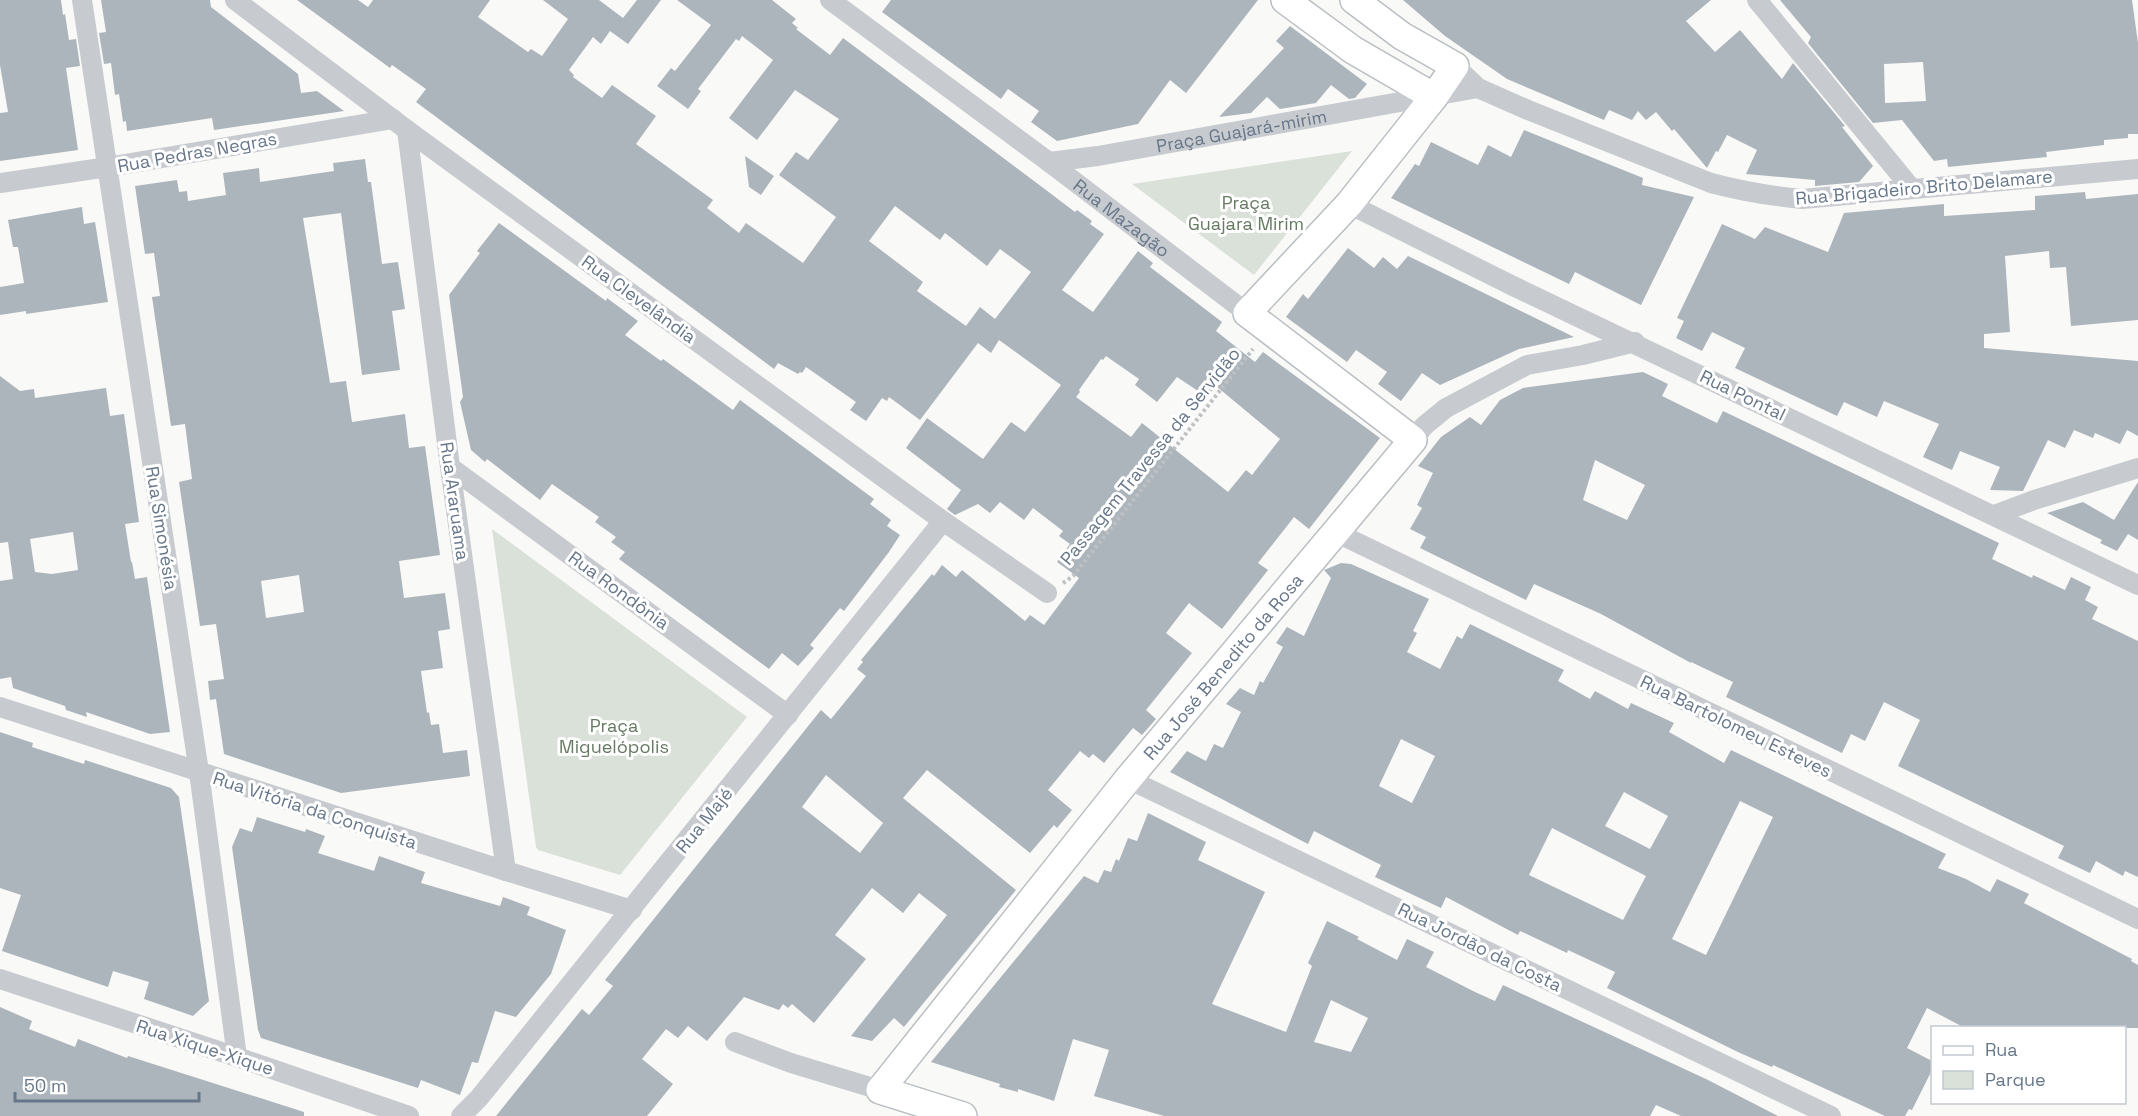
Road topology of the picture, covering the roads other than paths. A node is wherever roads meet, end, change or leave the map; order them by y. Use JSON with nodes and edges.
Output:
{"nodes":[{"id":1,"x":82,"y":0,"type":"edge"},
{"id":2,"x":235,"y":0,"type":"edge"},
{"id":3,"x":830,"y":0,"type":"edge"},
{"id":4,"x":1285,"y":0,"type":"edge"},
{"id":5,"x":1354,"y":0,"type":"edge"},
{"id":6,"x":1757,"y":0,"type":"edge"},
{"id":7,"x":1455,"y":66,"type":"junction"},
{"id":8,"x":1478,"y":88,"type":"junction"},
{"id":9,"x":1434,"y":97,"type":"junction"},
{"id":10,"x":400,"y":124,"type":"junction"},
{"id":11,"x":1049,"y":162,"type":"junction"},
{"id":12,"x":108,"y":167,"type":"junction"},
{"id":13,"x":2138,"y":169,"type":"edge"},
{"id":14,"x":0,"y":183,"type":"edge"},
{"id":15,"x":1912,"y":189,"type":"junction"},
{"id":16,"x":1349,"y":204,"type":"junction"},
{"id":17,"x":1247,"y":313,"type":"junction"},
{"id":18,"x":1635,"y":342,"type":"junction"},
{"id":19,"x":1413,"y":440,"type":"junction"},
{"id":20,"x":450,"y":467,"type":"junction"},
{"id":21,"x":2138,"y":468,"type":"edge"},
{"id":22,"x":1994,"y":515,"type":"junction"},
{"id":23,"x":943,"y":521,"type":"junction"},
{"id":24,"x":1335,"y":532,"type":"junction"},
{"id":25,"x":2138,"y":585,"type":"edge"},
{"id":26,"x":1047,"y":593,"type":"road end"},
{"id":27,"x":0,"y":707,"type":"edge"},
{"id":28,"x":788,"y":715,"type":"junction"},
{"id":29,"x":199,"y":772,"type":"junction"},
{"id":30,"x":1128,"y":779,"type":"junction"},
{"id":31,"x":506,"y":872,"type":"junction"},
{"id":32,"x":632,"y":910,"type":"junction"},
{"id":33,"x":2138,"y":919,"type":"edge"},
{"id":34,"x":0,"y":979,"type":"edge"},
{"id":35,"x":735,"y":1042,"type":"dead end"},
{"id":36,"x":237,"y":1057,"type":"junction"},
{"id":37,"x":880,"y":1090,"type":"junction"},
{"id":38,"x":409,"y":1116,"type":"edge"},
{"id":39,"x":460,"y":1116,"type":"edge"},
{"id":40,"x":963,"y":1116,"type":"edge"},
{"id":41,"x":1831,"y":1116,"type":"edge"}],
"edges":[{"from":1,"to":12,"type":"street","name":"Rua Simonésia"},
{"from":2,"to":10,"type":"street","name":"Rua Clevelândia"},
{"from":3,"to":11,"type":"street","name":"Rua Mazagão"},
{"from":4,"to":9,"type":"street"},
{"from":5,"to":7,"type":"street"},
{"from":6,"to":15,"type":"street"},
{"from":7,"to":8,"type":"street","name":"Rua Brigadeiro Brito Delamare"},
{"from":7,"to":9,"type":"street"},
{"from":8,"to":9,"type":"street"},
{"from":8,"to":15,"type":"street","name":"Rua Brigadeiro Brito Delamare"},
{"from":9,"to":11,"type":"street","name":"Praça Guajará-mirim"},
{"from":9,"to":16,"type":"street"},
{"from":10,"to":12,"type":"street","name":"Rua Pedras Negras"},
{"from":10,"to":20,"type":"street","name":"Rua Araruama"},
{"from":10,"to":23,"type":"street","name":"Rua Clevelândia"},
{"from":11,"to":17,"type":"street","name":"Rua Mazagão"},
{"from":12,"to":14,"type":"street","name":"Rua Pedras Negras"},
{"from":12,"to":29,"type":"street","name":"Rua Simonésia"},
{"from":13,"to":15,"type":"street","name":"Rua Brigadeiro Brito Delamare"},
{"from":16,"to":17,"type":"street"},
{"from":16,"to":18,"type":"street","name":"Rua Pontal"},
{"from":17,"to":19,"type":"street","name":"Rua Mazagão"},
{"from":18,"to":19,"type":"street","name":"Rua José Benedito da Rosa"},
{"from":18,"to":22,"type":"street","name":"Rua Pontal"},
{"from":19,"to":24,"type":"street","name":"Rua José Benedito da Rosa"},
{"from":20,"to":28,"type":"street","name":"Rua Rondônia"},
{"from":20,"to":31,"type":"street","name":"Rua Araruama"},
{"from":21,"to":22,"type":"street"},
{"from":22,"to":25,"type":"street","name":"Rua Pontal"},
{"from":23,"to":26,"type":"street","name":"Rua Clevelândia"},
{"from":23,"to":28,"type":"street","name":"Rua Majé"},
{"from":24,"to":30,"type":"street","name":"Rua José Benedito da Rosa"},
{"from":24,"to":33,"type":"street","name":"Rua Bartolomeu Esteves"},
{"from":27,"to":29,"type":"street","name":"Rua Vitória da Conquista"},
{"from":28,"to":32,"type":"street","name":"Rua Majé"},
{"from":29,"to":31,"type":"street","name":"Rua Vitória da Conquista"},
{"from":29,"to":36,"type":"street","name":"Rua Simonésia"},
{"from":30,"to":37,"type":"street","name":"Rua José Benedito da Rosa"},
{"from":30,"to":41,"type":"street","name":"Rua Jordão da Costa"},
{"from":31,"to":32,"type":"street","name":"Rua Vitória da Conquista"},
{"from":32,"to":39,"type":"street","name":"Rua Majé"},
{"from":34,"to":36,"type":"street","name":"Rua Xique-Xique"},
{"from":35,"to":37,"type":"street"},
{"from":36,"to":38,"type":"street","name":"Rua Xique-Xique"},
{"from":37,"to":40,"type":"street"}]}
